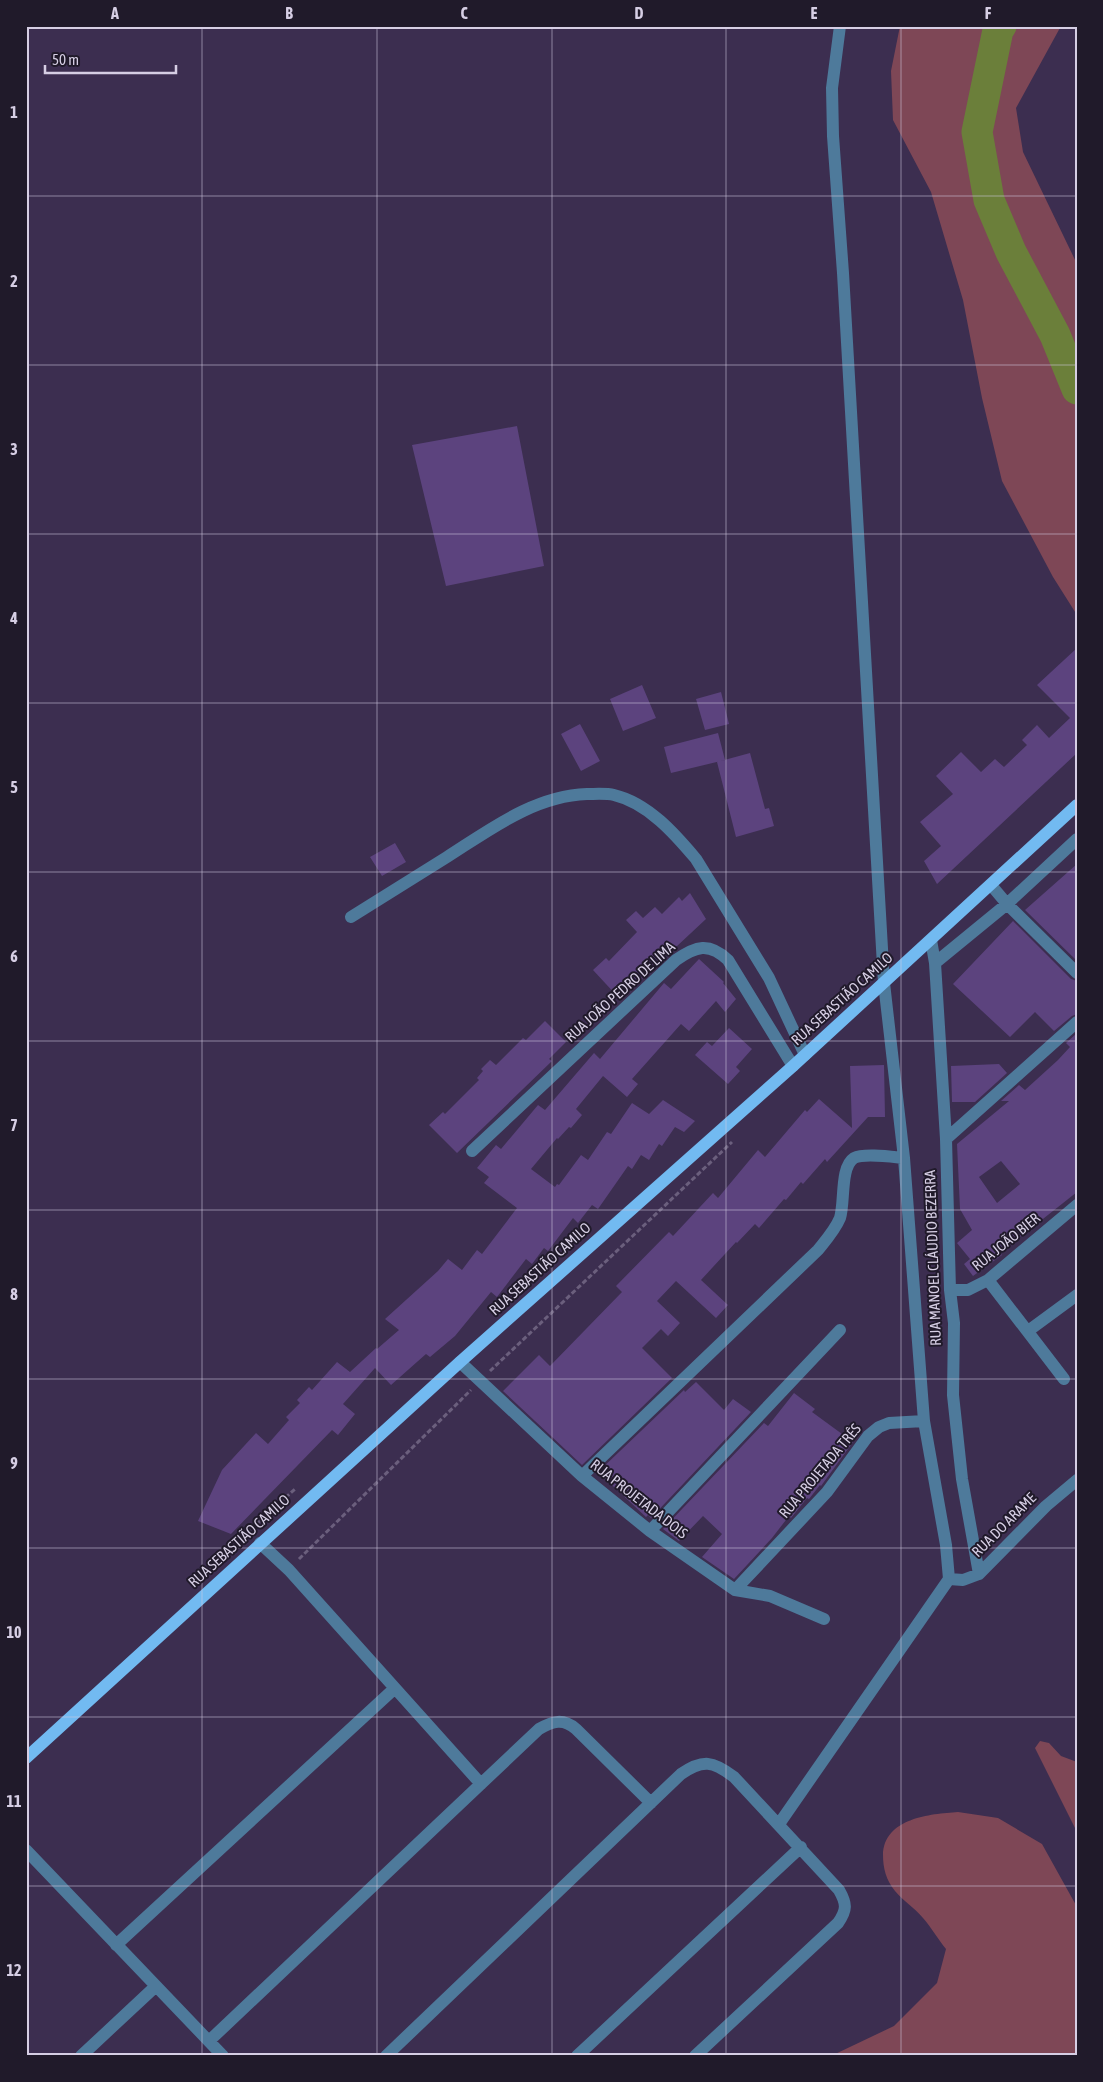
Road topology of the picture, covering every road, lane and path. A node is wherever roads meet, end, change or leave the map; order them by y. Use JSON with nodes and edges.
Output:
{"nodes":[{"id":1,"x":840,"y":26,"type":"edge"},
{"id":2,"x":1077,"y":805,"type":"edge"},
{"id":3,"x":1077,"y":839,"type":"edge"},
{"id":4,"x":991,"y":885,"type":"junction"},
{"id":5,"x":1007,"y":904,"type":"junction"},
{"id":6,"x":351,"y":917,"type":"dead end"},
{"id":7,"x":931,"y":940,"type":"junction"},
{"id":8,"x":935,"y":963,"type":"junction"},
{"id":9,"x":1077,"y":973,"type":"edge"},
{"id":10,"x":884,"y":983,"type":"junction"},
{"id":11,"x":1077,"y":1022,"type":"edge"},
{"id":12,"x":805,"y":1055,"type":"junction"},
{"id":13,"x":793,"y":1066,"type":"junction"},
{"id":14,"x":946,"y":1139,"type":"junction"},
{"id":15,"x":733,"y":1142,"type":"dead end"},
{"id":16,"x":472,"y":1151,"type":"dead end"},
{"id":17,"x":904,"y":1158,"type":"junction"},
{"id":18,"x":1077,"y":1205,"type":"edge"},
{"id":19,"x":988,"y":1280,"type":"junction"},
{"id":20,"x":950,"y":1290,"type":"junction"},
{"id":21,"x":1077,"y":1296,"type":"edge"},
{"id":22,"x":840,"y":1330,"type":"dead end"},
{"id":23,"x":1028,"y":1331,"type":"junction"},
{"id":24,"x":460,"y":1362,"type":"junction"},
{"id":25,"x":1064,"y":1379,"type":"dead end"},
{"id":26,"x":479,"y":1381,"type":"junction"},
{"id":27,"x":924,"y":1421,"type":"junction"},
{"id":28,"x":582,"y":1476,"type":"junction"},
{"id":29,"x":1077,"y":1480,"type":"edge"},
{"id":30,"x":650,"y":1531,"type":"junction"},
{"id":31,"x":260,"y":1543,"type":"junction"},
{"id":32,"x":288,"y":1570,"type":"junction"},
{"id":33,"x":979,"y":1574,"type":"junction"},
{"id":34,"x":949,"y":1579,"type":"junction"},
{"id":35,"x":735,"y":1590,"type":"junction"},
{"id":36,"x":824,"y":1619,"type":"dead end"},
{"id":37,"x":394,"y":1688,"type":"junction"},
{"id":38,"x":26,"y":1758,"type":"edge"},
{"id":39,"x":481,"y":1784,"type":"junction"},
{"id":40,"x":651,"y":1803,"type":"junction"},
{"id":41,"x":779,"y":1824,"type":"junction"},
{"id":42,"x":801,"y":1847,"type":"junction"},
{"id":43,"x":26,"y":1850,"type":"edge"},
{"id":44,"x":116,"y":1945,"type":"junction"},
{"id":45,"x":156,"y":1986,"type":"junction"},
{"id":46,"x":209,"y":2042,"type":"junction"},
{"id":47,"x":81,"y":2056,"type":"edge"},
{"id":48,"x":223,"y":2056,"type":"edge"},
{"id":49,"x":386,"y":2056,"type":"edge"},
{"id":50,"x":577,"y":2056,"type":"edge"},
{"id":51,"x":695,"y":2056,"type":"edge"}],
"edges":[{"from":1,"to":10,"type":"street"},
{"from":2,"to":4,"type":"main road","name":"RUA SEBASTIÃO CAMILO"},
{"from":3,"to":5,"type":"street"},
{"from":4,"to":5,"type":"street"},
{"from":4,"to":7,"type":"main road","name":"RUA SEBASTIÃO CAMILO"},
{"from":5,"to":8,"type":"street"},
{"from":5,"to":9,"type":"street"},
{"from":6,"to":12,"type":"street"},
{"from":7,"to":8,"type":"street","name":"RUA MANOEL CLÁUDIO BEZERRA"},
{"from":7,"to":10,"type":"main road","name":"RUA SEBASTIÃO CAMILO"},
{"from":8,"to":14,"type":"street","name":"RUA MANOEL CLÁUDIO BEZERRA"},
{"from":10,"to":12,"type":"main road","name":"RUA SEBASTIÃO CAMILO"},
{"from":10,"to":17,"type":"street"},
{"from":11,"to":14,"type":"street"},
{"from":12,"to":13,"type":"main road","name":"RUA SEBASTIÃO CAMILO"},
{"from":13,"to":16,"type":"street","name":"RUA JOÃO PEDRO DE LIMA"},
{"from":13,"to":24,"type":"main road","name":"RUA SEBASTIÃO CAMILO"},
{"from":14,"to":20,"type":"street","name":"RUA MANOEL CLÁUDIO BEZERRA"},
{"from":15,"to":26,"type":"path"},
{"from":17,"to":27,"type":"street"},
{"from":17,"to":28,"type":"street"},
{"from":18,"to":19,"type":"street","name":"RUA JOÃO BIER"},
{"from":19,"to":20,"type":"street","name":"RUA JOÃO BIER"},
{"from":19,"to":23,"type":"street"},
{"from":20,"to":33,"type":"street","name":"RUA MANOEL CLÁUDIO BEZERRA"},
{"from":21,"to":23,"type":"street"},
{"from":22,"to":30,"type":"street"},
{"from":23,"to":25,"type":"street"},
{"from":24,"to":26,"type":"street","name":"RUA PROJETADA DOIS"},
{"from":24,"to":31,"type":"main road","name":"RUA SEBASTIÃO CAMILO"},
{"from":26,"to":28,"type":"street","name":"RUA PROJETADA DOIS"},
{"from":26,"to":32,"type":"path"},
{"from":27,"to":34,"type":"street"},
{"from":27,"to":35,"type":"street","name":"RUA PROJETADA TRÊS"},
{"from":28,"to":30,"type":"street","name":"RUA PROJETADA DOIS"},
{"from":29,"to":33,"type":"street","name":"RUA DO ARAME"},
{"from":30,"to":35,"type":"street","name":"RUA PROJETADA DOIS"},
{"from":31,"to":32,"type":"street"},
{"from":31,"to":38,"type":"main road","name":"RUA SEBASTIÃO CAMILO"},
{"from":32,"to":37,"type":"street"},
{"from":33,"to":34,"type":"street","name":"RUA DO ARAME"},
{"from":34,"to":41,"type":"street"},
{"from":35,"to":36,"type":"street","name":"RUA PROJETADA DOIS"},
{"from":37,"to":39,"type":"street"},
{"from":37,"to":44,"type":"street"},
{"from":39,"to":40,"type":"street"},
{"from":39,"to":46,"type":"street"},
{"from":40,"to":41,"type":"street"},
{"from":40,"to":49,"type":"street"},
{"from":41,"to":42,"type":"street"},
{"from":42,"to":50,"type":"street"},
{"from":42,"to":51,"type":"street"},
{"from":43,"to":44,"type":"street"},
{"from":44,"to":45,"type":"street"},
{"from":45,"to":46,"type":"street"},
{"from":45,"to":47,"type":"street"},
{"from":46,"to":48,"type":"street"}]}
